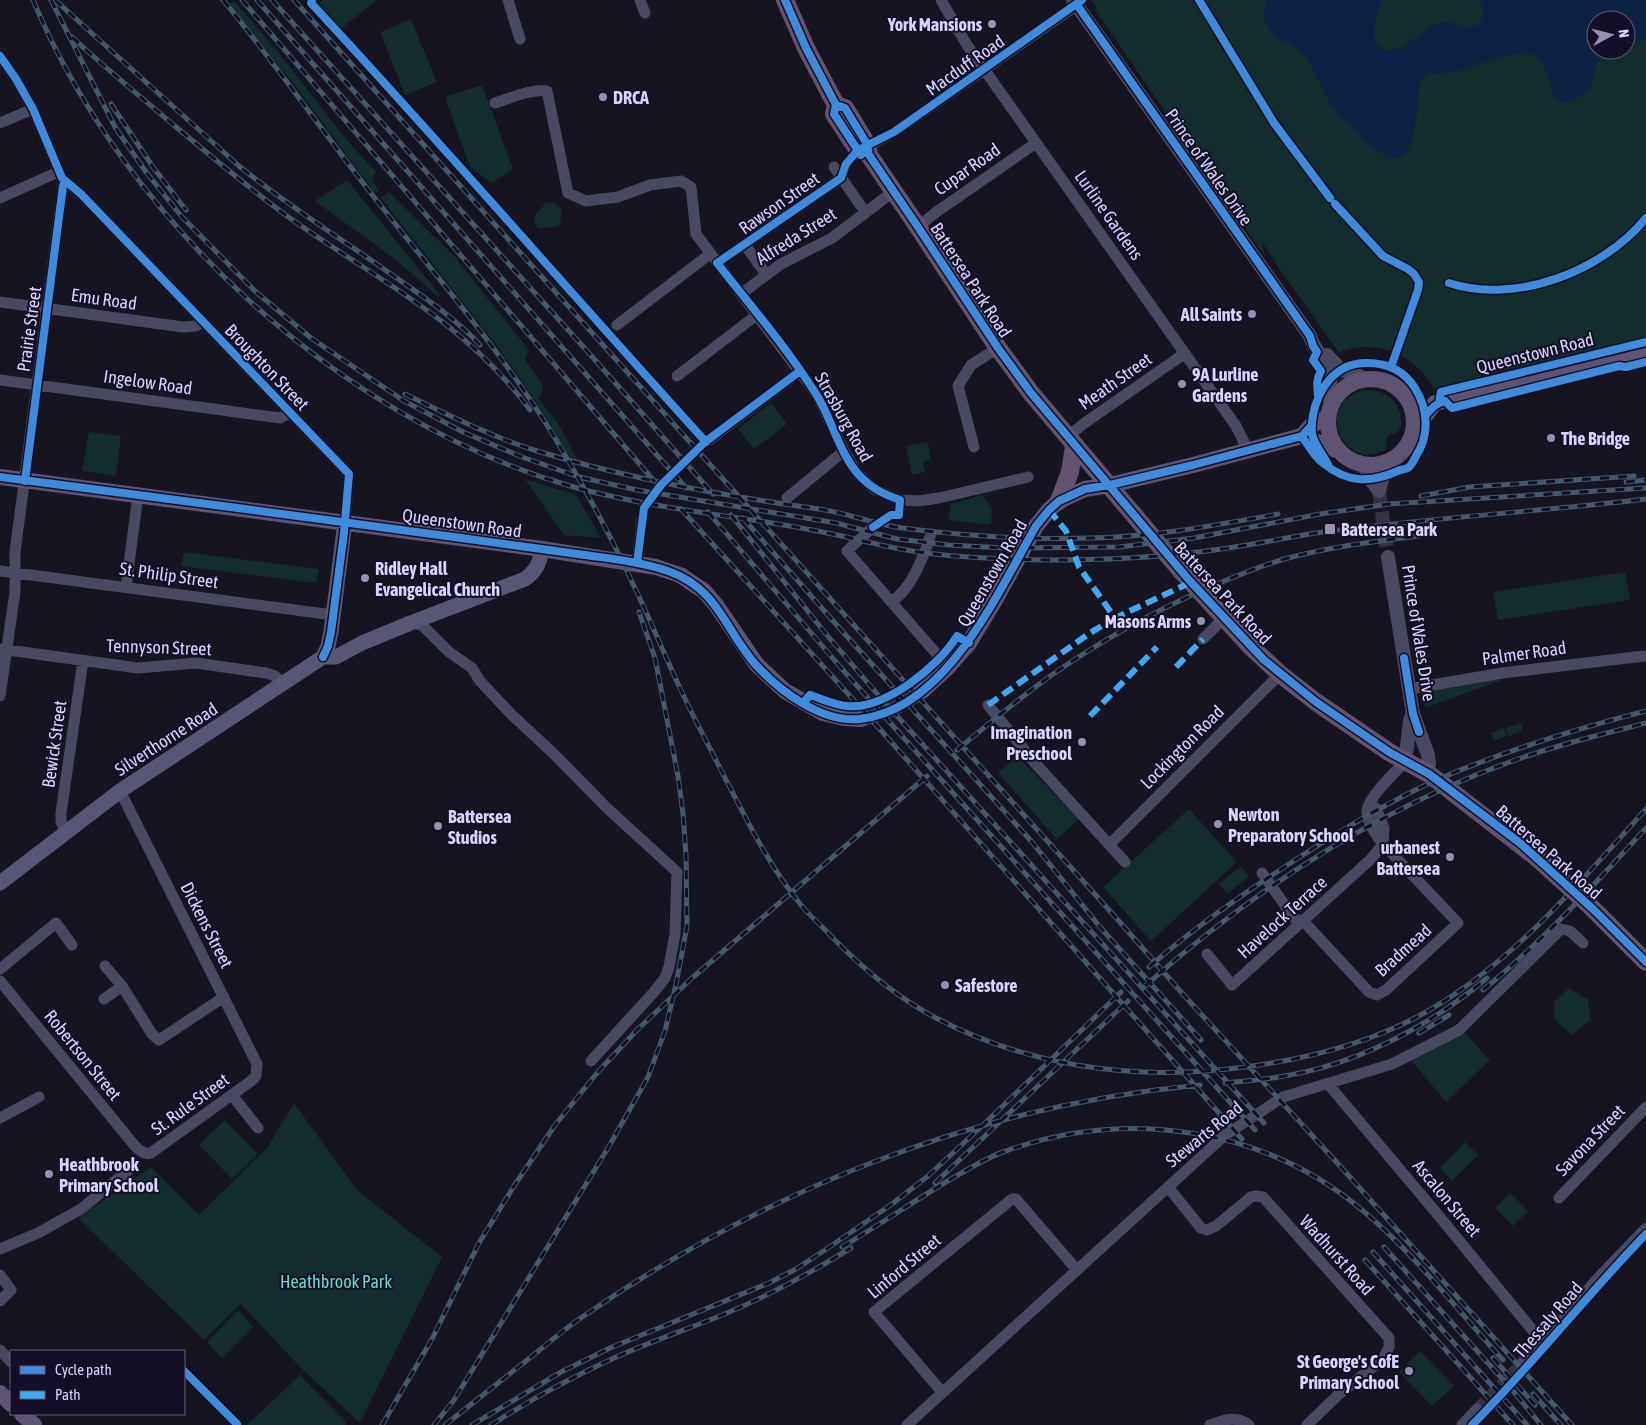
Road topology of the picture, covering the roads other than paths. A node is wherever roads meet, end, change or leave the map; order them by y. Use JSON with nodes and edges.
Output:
{"nodes":[{"id":1,"x":508,"y":0,"type":"edge"},
{"id":2,"x":640,"y":0,"type":"edge"},
{"id":3,"x":785,"y":0,"type":"edge"},
{"id":4,"x":941,"y":0,"type":"edge"},
{"id":5,"x":1075,"y":2,"type":"edge"},
{"id":6,"x":646,"y":13,"type":"dead end"},
{"id":7,"x":520,"y":38,"type":"dead end"},
{"id":8,"x":0,"y":56,"type":"edge"},
{"id":9,"x":984,"y":69,"type":"junction"},
{"id":10,"x":495,"y":103,"type":"dead end"},
{"id":11,"x":33,"y":109,"type":"junction"},
{"id":12,"x":0,"y":123,"type":"edge"},
{"id":13,"x":1036,"y":143,"type":"junction"},
{"id":14,"x":868,"y":150,"type":"junction"},
{"id":15,"x":834,"y":167,"type":"dead end"},
{"id":16,"x":62,"y":176,"type":"junction"},
{"id":17,"x":841,"y":178,"type":"junction"},
{"id":18,"x":894,"y":191,"type":"junction"},
{"id":19,"x":0,"y":198,"type":"edge"},
{"id":20,"x":865,"y":212,"type":"junction"},
{"id":21,"x":918,"y":227,"type":"junction"},
{"id":22,"x":745,"y":245,"type":"junction"},
{"id":23,"x":733,"y":252,"type":"dead end"},
{"id":24,"x":710,"y":254,"type":"junction"},
{"id":25,"x":766,"y":274,"type":"junction"},
{"id":26,"x":741,"y":294,"type":"junction"},
{"id":27,"x":0,"y":302,"type":"edge"},
{"id":28,"x":47,"y":308,"type":"junction"},
{"id":29,"x":758,"y":314,"type":"junction"},
{"id":30,"x":203,"y":322,"type":"junction"},
{"id":31,"x":617,"y":325,"type":"dead end"},
{"id":32,"x":1310,"y":336,"type":"junction"},
{"id":33,"x":998,"y":348,"type":"junction"},
{"id":34,"x":1646,"y":353,"type":"edge"},
{"id":35,"x":1184,"y":354,"type":"junction"},
{"id":36,"x":800,"y":371,"type":"junction"},
{"id":37,"x":677,"y":376,"type":"dead end"},
{"id":38,"x":1364,"y":379,"type":"junction"},
{"id":39,"x":0,"y":380,"type":"edge"},
{"id":40,"x":37,"y":385,"type":"junction"},
{"id":41,"x":1400,"y":389,"type":"junction"},
{"id":42,"x":1435,"y":404,"type":"junction"},
{"id":43,"x":1330,"y":411,"type":"junction"},
{"id":44,"x":289,"y":412,"type":"junction"},
{"id":45,"x":1414,"y":431,"type":"junction"},
{"id":46,"x":1302,"y":436,"type":"junction"},
{"id":47,"x":709,"y":440,"type":"dead end"},
{"id":48,"x":1071,"y":442,"type":"junction"},
{"id":49,"x":974,"y":447,"type":"dead end"},
{"id":50,"x":844,"y":451,"type":"junction"},
{"id":51,"x":1246,"y":451,"type":"junction"},
{"id":52,"x":1339,"y":451,"type":"junction"},
{"id":53,"x":1396,"y":458,"type":"junction"},
{"id":54,"x":1362,"y":464,"type":"junction"},
{"id":55,"x":0,"y":477,"type":"edge"},
{"id":56,"x":1028,"y":477,"type":"dead end"},
{"id":57,"x":25,"y":480,"type":"junction"},
{"id":58,"x":1110,"y":485,"type":"junction"},
{"id":59,"x":138,"y":495,"type":"junction"},
{"id":60,"x":787,"y":498,"type":"dead end"},
{"id":61,"x":1059,"y":501,"type":"junction"},
{"id":62,"x":642,"y":520,"type":"dead end"},
{"id":63,"x":345,"y":522,"type":"junction"},
{"id":64,"x":873,"y":527,"type":"dead end"},
{"id":65,"x":931,"y":534,"type":"dead end"},
{"id":66,"x":542,"y":549,"type":"junction"},
{"id":67,"x":1388,"y":557,"type":"tunnel mouth"},
{"id":68,"x":637,"y":563,"type":"junction"},
{"id":69,"x":0,"y":571,"type":"edge"},
{"id":70,"x":16,"y":573,"type":"junction"},
{"id":71,"x":126,"y":587,"type":"junction"},
{"id":72,"x":891,"y":602,"type":"junction"},
{"id":73,"x":333,"y":615,"type":"junction"},
{"id":74,"x":1224,"y":618,"type":"junction"},
{"id":75,"x":412,"y":622,"type":"junction"},
{"id":76,"x":331,"y":632,"type":"junction"},
{"id":77,"x":1203,"y":639,"type":"dead end"},
{"id":78,"x":362,"y":643,"type":"junction"},
{"id":79,"x":4,"y":649,"type":"edge"},
{"id":80,"x":1644,"y":656,"type":"dead end"},
{"id":81,"x":323,"y":657,"type":"junction"},
{"id":82,"x":83,"y":661,"type":"junction"},
{"id":83,"x":948,"y":667,"type":"junction"},
{"id":84,"x":1280,"y":674,"type":"junction"},
{"id":85,"x":284,"y":684,"type":"junction"},
{"id":86,"x":1409,"y":689,"type":"junction"},
{"id":87,"x":922,"y":691,"type":"tunnel mouth"},
{"id":88,"x":0,"y":696,"type":"edge"},
{"id":89,"x":988,"y":705,"type":"dead end"},
{"id":90,"x":1412,"y":714,"type":"junction"},
{"id":91,"x":861,"y":719,"type":"tunnel mouth"},
{"id":92,"x":1405,"y":762,"type":"junction"},
{"id":93,"x":1426,"y":772,"type":"junction"},
{"id":94,"x":120,"y":791,"type":"junction"},
{"id":95,"x":66,"y":832,"type":"junction"},
{"id":96,"x":1110,"y":844,"type":"junction"},
{"id":97,"x":1382,"y":844,"type":"junction"},
{"id":98,"x":1125,"y":862,"type":"dead end"},
{"id":99,"x":1262,"y":873,"type":"dead end"},
{"id":100,"x":0,"y":883,"type":"edge"},
{"id":101,"x":1302,"y":923,"type":"junction"},
{"id":102,"x":1584,"y":943,"type":"dead end"},
{"id":103,"x":72,"y":945,"type":"dead end"},
{"id":104,"x":1206,"y":954,"type":"dead end"},
{"id":105,"x":1646,"y":962,"type":"edge"},
{"id":106,"x":105,"y":966,"type":"dead end"},
{"id":107,"x":0,"y":969,"type":"edge"},
{"id":108,"x":0,"y":981,"type":"edge"},
{"id":109,"x":122,"y":986,"type":"junction"},
{"id":110,"x":224,"y":997,"type":"junction"},
{"id":111,"x":104,"y":999,"type":"dead end"},
{"id":112,"x":591,"y":1061,"type":"dead end"},
{"id":113,"x":256,"y":1076,"type":"joint"},
{"id":114,"x":1328,"y":1084,"type":"junction"},
{"id":115,"x":232,"y":1095,"type":"junction"},
{"id":116,"x":39,"y":1097,"type":"dead end"},
{"id":117,"x":1646,"y":1107,"type":"edge"},
{"id":118,"x":0,"y":1118,"type":"edge"},
{"id":119,"x":258,"y":1128,"type":"dead end"},
{"id":120,"x":140,"y":1151,"type":"joint"},
{"id":121,"x":131,"y":1168,"type":"dead end"},
{"id":122,"x":1168,"y":1186,"type":"junction"},
{"id":123,"x":1559,"y":1198,"type":"dead end"},
{"id":124,"x":1646,"y":1228,"type":"edge"},
{"id":125,"x":0,"y":1249,"type":"edge"},
{"id":126,"x":1078,"y":1270,"type":"junction"},
{"id":127,"x":0,"y":1275,"type":"edge"},
{"id":128,"x":0,"y":1301,"type":"edge"},
{"id":129,"x":1536,"y":1338,"type":"junction"},
{"id":130,"x":0,"y":1350,"type":"edge"},
{"id":131,"x":10,"y":1361,"type":"edge"},
{"id":132,"x":1521,"y":1364,"type":"tunnel mouth"},
{"id":133,"x":942,"y":1392,"type":"junction"},
{"id":134,"x":0,"y":1393,"type":"edge"},
{"id":135,"x":10,"y":1403,"type":"edge"},
{"id":136,"x":1477,"y":1409,"type":"tunnel mouth"},
{"id":137,"x":23,"y":1415,"type":"edge"},
{"id":138,"x":34,"y":1425,"type":"edge"},
{"id":139,"x":907,"y":1425,"type":"edge"},
{"id":140,"x":1210,"y":1425,"type":"edge"},
{"id":141,"x":1249,"y":1425,"type":"edge"},
{"id":142,"x":1307,"y":1425,"type":"edge"},
{"id":143,"x":1462,"y":1425,"type":"edge"}],
"edges":[{"from":1,"to":7,"type":"street"},
{"from":2,"to":6,"type":"street"},
{"from":3,"to":14,"type":"highway","name":"Battersea Park Road"},
{"from":4,"to":9,"type":"street","name":"Lurline Gardens"},
{"from":5,"to":9,"type":"street","name":"Macduff Road"},
{"from":5,"to":32,"type":"street","name":"Prince of Wales Drive"},
{"from":8,"to":11,"type":"street","name":"Broughton Street"},
{"from":9,"to":13,"type":"street","name":"Lurline Gardens"},
{"from":9,"to":14,"type":"street","name":"Macduff Road"},
{"from":10,"to":24,"type":"street","name":"Strasburg Road"},
{"from":11,"to":12,"type":"street"},
{"from":11,"to":16,"type":"street","name":"Broughton Street"},
{"from":13,"to":21,"type":"street","name":"Cupar Road"},
{"from":13,"to":35,"type":"street","name":"Lurline Gardens"},
{"from":14,"to":18,"type":"highway","name":"Battersea Park Road"},
{"from":15,"to":17,"type":"street","name":"Rawson Street"},
{"from":16,"to":19,"type":"street"},
{"from":16,"to":28,"type":"street","name":"Prairie Street"},
{"from":16,"to":30,"type":"street","name":"Broughton Street"},
{"from":17,"to":20,"type":"street","name":"Rawson Street"},
{"from":17,"to":22,"type":"street","name":"Rawson Street"},
{"from":18,"to":20,"type":"street","name":"Alfreda Street"},
{"from":18,"to":21,"type":"highway","name":"Battersea Park Road"},
{"from":20,"to":25,"type":"street","name":"Alfreda Street"},
{"from":21,"to":33,"type":"highway","name":"Battersea Park Road"},
{"from":22,"to":23,"type":"street","name":"Rawson Street"},
{"from":22,"to":25,"type":"street","name":"Rawson Street"},
{"from":24,"to":26,"type":"street","name":"Strasburg Road"},
{"from":24,"to":31,"type":"street"},
{"from":25,"to":26,"type":"street","name":"Alfreda Street"},
{"from":26,"to":29,"type":"street","name":"Strasburg Road"},
{"from":27,"to":28,"type":"street","name":"Emu Road"},
{"from":28,"to":30,"type":"street","name":"Emu Road"},
{"from":28,"to":40,"type":"street","name":"Prairie Street"},
{"from":29,"to":36,"type":"street","name":"Strasburg Road"},
{"from":29,"to":37,"type":"street"},
{"from":30,"to":44,"type":"street","name":"Broughton Street"},
{"from":32,"to":38,"type":"street","name":"Prince of Wales Drive"},
{"from":32,"to":43,"type":"street","name":"Prince of Wales Drive"},
{"from":33,"to":48,"type":"highway","name":"Battersea Park Road"},
{"from":33,"to":49,"type":"street"},
{"from":34,"to":42,"type":"main road","name":"Queenstown Road"},
{"from":35,"to":48,"type":"street","name":"Meath Street"},
{"from":35,"to":51,"type":"street","name":"Lurline Gardens"},
{"from":36,"to":47,"type":"street"},
{"from":36,"to":50,"type":"street","name":"Strasburg Road"},
{"from":38,"to":41,"type":"main road"},
{"from":38,"to":43,"type":"main road"},
{"from":39,"to":40,"type":"street","name":"Ingelow Road"},
{"from":40,"to":44,"type":"street","name":"Ingelow Road"},
{"from":40,"to":57,"type":"street","name":"Prairie Street"},
{"from":41,"to":42,"type":"main road"},
{"from":41,"to":45,"type":"main road"},
{"from":42,"to":45,"type":"main road"},
{"from":43,"to":46,"type":"main road","name":"Queenstown Road"},
{"from":43,"to":52,"type":"main road"},
{"from":44,"to":63,"type":"street","name":"Broughton Street"},
{"from":45,"to":53,"type":"main road"},
{"from":46,"to":51,"type":"main road","name":"Queenstown Road"},
{"from":46,"to":52,"type":"main road"},
{"from":48,"to":58,"type":"highway","name":"Battersea Park Road"},
{"from":48,"to":61,"type":"highway"},
{"from":50,"to":56,"type":"street","name":"Strasburg Road"},
{"from":50,"to":60,"type":"street"},
{"from":51,"to":58,"type":"main road","name":"Queenstown Road"},
{"from":52,"to":54,"type":"main road"},
{"from":53,"to":54,"type":"main road"},
{"from":53,"to":54,"type":"street"},
{"from":55,"to":57,"type":"main road","name":"Queenstown Road"},
{"from":57,"to":59,"type":"main road","name":"Queenstown Road"},
{"from":57,"to":70,"type":"street","name":"Prairie Street"},
{"from":58,"to":61,"type":"main road","name":"Queenstown Road"},
{"from":58,"to":74,"type":"highway","name":"Battersea Park Road"},
{"from":59,"to":63,"type":"main road","name":"Queenstown Road"},
{"from":59,"to":71,"type":"street"},
{"from":61,"to":83,"type":"main road","name":"Queenstown Road"},
{"from":62,"to":68,"type":"street"},
{"from":63,"to":66,"type":"main road","name":"Queenstown Road"},
{"from":63,"to":73,"type":"main road","name":"Broughton Street"},
{"from":64,"to":72,"type":"street"},
{"from":65,"to":72,"type":"street"},
{"from":66,"to":68,"type":"main road","name":"Queenstown Road"},
{"from":66,"to":75,"type":"main road","name":"Silverthorne Road"},
{"from":67,"to":86,"type":"street","name":"Prince of Wales Drive"},
{"from":68,"to":91,"type":"main road","name":"Queenstown Road"},
{"from":69,"to":70,"type":"street","name":"St. Philip Street"},
{"from":70,"to":71,"type":"street","name":"St. Philip Street"},
{"from":70,"to":79,"type":"street","name":"Prairie Street"},
{"from":71,"to":73,"type":"street","name":"St. Philip Street"},
{"from":72,"to":83,"type":"street"},
{"from":73,"to":76,"type":"main road","name":"Broughton Street"},
{"from":74,"to":77,"type":"street"},
{"from":74,"to":84,"type":"highway","name":"Battersea Park Road"},
{"from":75,"to":78,"type":"main road","name":"Silverthorne Road"},
{"from":75,"to":112,"type":"street"},
{"from":76,"to":78,"type":"main road"},
{"from":76,"to":81,"type":"main road","name":"Broughton Street"},
{"from":78,"to":81,"type":"main road","name":"Silverthorne Road"},
{"from":79,"to":82,"type":"street","name":"Tennyson Street"},
{"from":79,"to":88,"type":"street","name":"Prairie Street"},
{"from":80,"to":86,"type":"street","name":"Palmer Road"},
{"from":81,"to":85,"type":"main road","name":"Silverthorne Road"},
{"from":82,"to":85,"type":"street","name":"Tennyson Street"},
{"from":82,"to":95,"type":"street","name":"Bewick Street"},
{"from":83,"to":87,"type":"main road","name":"Queenstown Road"},
{"from":84,"to":92,"type":"highway","name":"Battersea Park Road"},
{"from":84,"to":96,"type":"street","name":"Lockington Road"},
{"from":85,"to":94,"type":"main road","name":"Silverthorne Road"},
{"from":86,"to":90,"type":"street","name":"Prince of Wales Drive"},
{"from":89,"to":96,"type":"street"},
{"from":90,"to":92,"type":"street","name":"Prince of Wales Drive"},
{"from":90,"to":93,"type":"street","name":"Prince of Wales Drive"},
{"from":92,"to":93,"type":"highway","name":"Battersea Park Road"},
{"from":92,"to":97,"type":"street"},
{"from":93,"to":105,"type":"highway","name":"Battersea Park Road","bridge":true},
{"from":94,"to":95,"type":"main road","name":"Silverthorne Road"},
{"from":94,"to":110,"type":"street","name":"Dickens Street"},
{"from":95,"to":100,"type":"main road","name":"Silverthorne Road"},
{"from":96,"to":98,"type":"street"},
{"from":97,"to":101,"type":"street","name":"Havelock Terrace"},
{"from":97,"to":101,"type":"street","name":"Bradmead"},
{"from":99,"to":101,"type":"street"},
{"from":101,"to":104,"type":"street","name":"Havelock Terrace"},
{"from":102,"to":114,"type":"street","name":"Stewarts Road"},
{"from":103,"to":107,"type":"street"},
{"from":106,"to":109,"type":"street"},
{"from":108,"to":120,"type":"street","name":"Robertson Street"},
{"from":109,"to":110,"type":"street"},
{"from":109,"to":111,"type":"street"},
{"from":110,"to":113,"type":"street","name":"Dickens Street"},
{"from":113,"to":115,"type":"street","name":"St. Rule Street"},
{"from":114,"to":122,"type":"street","name":"Stewarts Road"},
{"from":114,"to":129,"type":"street","name":"Ascalon Street"},
{"from":115,"to":119,"type":"street"},
{"from":115,"to":120,"type":"street","name":"St. Rule Street"},
{"from":116,"to":118,"type":"street"},
{"from":117,"to":123,"type":"street","name":"Savona Street"},
{"from":121,"to":125,"type":"street"},
{"from":122,"to":126,"type":"street","name":"Stewarts Road"},
{"from":122,"to":142,"type":"street","name":"Wadhurst Road"},
{"from":124,"to":129,"type":"street","name":"Thessaly Road"},
{"from":126,"to":133,"type":"street","name":"Stewarts Road"},
{"from":126,"to":133,"type":"street","name":"Linford Street"},
{"from":127,"to":128,"type":"street"},
{"from":129,"to":132,"type":"street","name":"Thessaly Road"},
{"from":130,"to":131,"type":"street"},
{"from":133,"to":139,"type":"street","name":"Stewarts Road"},
{"from":134,"to":135,"type":"main road"},
{"from":136,"to":143,"type":"street"},
{"from":137,"to":138,"type":"main road"},
{"from":140,"to":141,"type":"street"}]}
